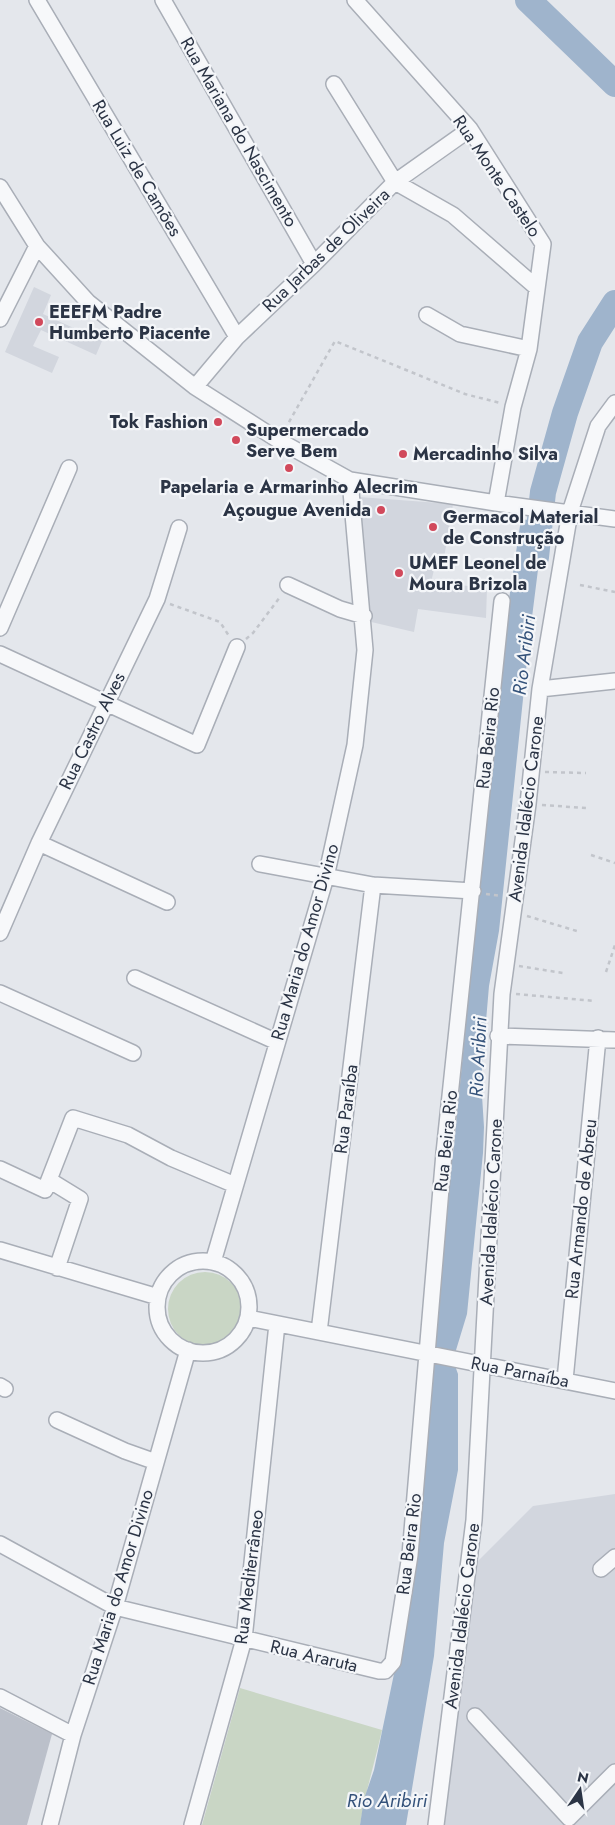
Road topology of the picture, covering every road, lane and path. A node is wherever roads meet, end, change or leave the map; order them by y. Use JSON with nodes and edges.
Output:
{"nodes":[{"id":1,"x":38,"y":0,"type":"edge"},
{"id":2,"x":164,"y":0,"type":"edge"},
{"id":3,"x":355,"y":0,"type":"edge"},
{"id":4,"x":334,"y":84,"type":"dead end"},
{"id":5,"x":470,"y":129,"type":"junction"},
{"id":6,"x":395,"y":182,"type":"junction"},
{"id":7,"x":0,"y":187,"type":"edge"},
{"id":8,"x":37,"y":246,"type":"junction"},
{"id":9,"x":314,"y":264,"type":"junction"},
{"id":10,"x":536,"y":287,"type":"junction"},
{"id":11,"x":427,"y":315,"type":"dead end"},
{"id":12,"x":0,"y":319,"type":"edge"},
{"id":13,"x":237,"y":336,"type":"junction"},
{"id":14,"x":528,"y":349,"type":"junction"},
{"id":15,"x":195,"y":387,"type":"junction"},
{"id":16,"x":615,"y":403,"type":"edge"},
{"id":17,"x":513,"y":407,"type":"junction"},
{"id":18,"x":278,"y":440,"type":"junction"},
{"id":19,"x":68,"y":468,"type":"dead end"},
{"id":20,"x":350,"y":480,"type":"junction"},
{"id":21,"x":496,"y":503,"type":"junction"},
{"id":22,"x":570,"y":512,"type":"junction"},
{"id":23,"x":615,"y":519,"type":"edge"},
{"id":24,"x":179,"y":528,"type":"dead end"},
{"id":25,"x":288,"y":585,"type":"joint"},
{"id":26,"x":580,"y":586,"type":"dead end"},
{"id":27,"x":615,"y":592,"type":"edge"},
{"id":28,"x":157,"y":599,"type":"junction"},
{"id":29,"x":502,"y":601,"type":"dead end"},
{"id":30,"x":364,"y":616,"type":"junction"},
{"id":31,"x":0,"y":628,"type":"edge"},
{"id":32,"x":237,"y":647,"type":"junction"},
{"id":33,"x":0,"y":654,"type":"edge"},
{"id":34,"x":615,"y":681,"type":"edge"},
{"id":35,"x":540,"y":690,"type":"junction"},
{"id":36,"x":105,"y":702,"type":"junction"},
{"id":37,"x":586,"y":773,"type":"dead end"},
{"id":38,"x":530,"y":782,"type":"junction"},
{"id":39,"x":528,"y":804,"type":"junction"},
{"id":40,"x":586,"y":808,"type":"dead end"},
{"id":41,"x":39,"y":844,"type":"junction"},
{"id":42,"x":591,"y":855,"type":"dead end"},
{"id":43,"x":615,"y":862,"type":"edge"},
{"id":44,"x":260,"y":864,"type":"dead end"},
{"id":45,"x":326,"y":877,"type":"junction"},
{"id":46,"x":373,"y":885,"type":"junction"},
{"id":47,"x":479,"y":892,"type":"junction"},
{"id":48,"x":508,"y":897,"type":"dead end"},
{"id":49,"x":167,"y":902,"type":"dead end"},
{"id":50,"x":514,"y":912,"type":"junction"},
{"id":51,"x":0,"y":932,"type":"edge"},
{"id":52,"x":580,"y":932,"type":"dead end"},
{"id":53,"x":615,"y":945,"type":"edge"},
{"id":54,"x":506,"y":964,"type":"junction"},
{"id":55,"x":606,"y":972,"type":"dead end"},
{"id":56,"x":563,"y":973,"type":"dead end"},
{"id":57,"x":135,"y":978,"type":"dead end"},
{"id":58,"x":0,"y":993,"type":"edge"},
{"id":59,"x":502,"y":994,"type":"junction"},
{"id":60,"x":595,"y":1001,"type":"dead end"},
{"id":61,"x":498,"y":1036,"type":"junction"},
{"id":62,"x":598,"y":1038,"type":"junction"},
{"id":63,"x":615,"y":1040,"type":"edge"},
{"id":64,"x":277,"y":1042,"type":"junction"},
{"id":65,"x":133,"y":1053,"type":"dead end"},
{"id":66,"x":0,"y":1169,"type":"edge"},
{"id":67,"x":49,"y":1180,"type":"junction"},
{"id":68,"x":235,"y":1185,"type":"junction"},
{"id":69,"x":0,"y":1250,"type":"edge"},
{"id":70,"x":213,"y":1262,"type":"junction"},
{"id":71,"x":57,"y":1268,"type":"junction"},
{"id":72,"x":158,"y":1296,"type":"junction"},
{"id":73,"x":248,"y":1318,"type":"junction"},
{"id":74,"x":277,"y":1324,"type":"junction"},
{"id":75,"x":319,"y":1332,"type":"junction"},
{"id":76,"x":188,"y":1350,"type":"junction"},
{"id":77,"x":427,"y":1354,"type":"junction"},
{"id":78,"x":483,"y":1365,"type":"junction"},
{"id":79,"x":564,"y":1380,"type":"junction"},
{"id":80,"x":615,"y":1391,"type":"edge"},
{"id":81,"x":57,"y":1420,"type":"dead end"},
{"id":82,"x":156,"y":1462,"type":"junction"},
{"id":83,"x":0,"y":1544,"type":"edge"},
{"id":84,"x":615,"y":1557,"type":"edge"},
{"id":85,"x":601,"y":1569,"type":"dead end"},
{"id":86,"x":115,"y":1608,"type":"junction"},
{"id":87,"x":244,"y":1639,"type":"junction"},
{"id":88,"x":378,"y":1672,"type":"joint"},
{"id":89,"x":0,"y":1697,"type":"edge"},
{"id":90,"x":475,"y":1716,"type":"dead end"},
{"id":91,"x":72,"y":1734,"type":"junction"},
{"id":92,"x":615,"y":1772,"type":"edge"},
{"id":93,"x":50,"y":1825,"type":"edge"},
{"id":94,"x":192,"y":1825,"type":"edge"},
{"id":95,"x":436,"y":1825,"type":"edge"}],
"edges":[{"from":1,"to":13,"type":"street","name":"Rua Luiz de Camões"},
{"from":2,"to":9,"type":"street","name":"Rua Mariana do Nascimento"},
{"from":3,"to":5,"type":"street","name":"Rua Monte Castelo"},
{"from":4,"to":6,"type":"street"},
{"from":5,"to":6,"type":"street","name":"Rua Jarbas de Oliveira"},
{"from":5,"to":10,"type":"street","name":"Rua Monte Castelo"},
{"from":6,"to":9,"type":"street","name":"Rua Jarbas de Oliveira"},
{"from":6,"to":10,"type":"street"},
{"from":7,"to":8,"type":"street"},
{"from":8,"to":12,"type":"street"},
{"from":8,"to":15,"type":"street"},
{"from":9,"to":13,"type":"street","name":"Rua Jarbas de Oliveira"},
{"from":10,"to":14,"type":"street","name":"Rua Monte Castelo"},
{"from":11,"to":14,"type":"street"},
{"from":13,"to":15,"type":"street","name":"Rua Jarbas de Oliveira"},
{"from":14,"to":17,"type":"street","name":"Rua Monte Castelo"},
{"from":15,"to":18,"type":"street"},
{"from":16,"to":22,"type":"street","name":"Avenida Idalécio Carone"},
{"from":17,"to":18,"type":"path"},
{"from":17,"to":21,"type":"street","name":"Rua Monte Castelo"},
{"from":18,"to":20,"type":"street"},
{"from":19,"to":31,"type":"street"},
{"from":20,"to":21,"type":"street"},
{"from":20,"to":30,"type":"street","name":"Rua Maria do Amor Divino"},
{"from":21,"to":22,"type":"street"},
{"from":22,"to":23,"type":"street"},
{"from":22,"to":35,"type":"street","name":"Avenida Idalécio Carone"},
{"from":24,"to":28,"type":"street","name":"Rua Castro Alves"},
{"from":25,"to":30,"type":"street"},
{"from":25,"to":32,"type":"path"},
{"from":26,"to":27,"type":"path"},
{"from":28,"to":32,"type":"path"},
{"from":28,"to":36,"type":"street","name":"Rua Castro Alves"},
{"from":29,"to":47,"type":"street","name":"Rua Beira Rio"},
{"from":30,"to":45,"type":"street","name":"Rua Maria do Amor Divino"},
{"from":32,"to":36,"type":"street"},
{"from":33,"to":36,"type":"street"},
{"from":34,"to":35,"type":"street"},
{"from":35,"to":38,"type":"street","name":"Avenida Idalécio Carone"},
{"from":36,"to":41,"type":"street","name":"Rua Castro Alves"},
{"from":37,"to":38,"type":"path"},
{"from":38,"to":39,"type":"street","name":"Avenida Idalécio Carone"},
{"from":39,"to":40,"type":"path"},
{"from":39,"to":50,"type":"street","name":"Avenida Idalécio Carone"},
{"from":41,"to":49,"type":"street"},
{"from":41,"to":51,"type":"street","name":"Rua Castro Alves"},
{"from":42,"to":43,"type":"path"},
{"from":44,"to":45,"type":"street"},
{"from":45,"to":46,"type":"street"},
{"from":45,"to":64,"type":"street","name":"Rua Maria do Amor Divino"},
{"from":46,"to":47,"type":"street"},
{"from":46,"to":75,"type":"street","name":"Rua Paraíba"},
{"from":47,"to":48,"type":"path"},
{"from":47,"to":77,"type":"street","name":"Rua Beira Rio"},
{"from":50,"to":52,"type":"path"},
{"from":50,"to":54,"type":"street","name":"Avenida Idalécio Carone"},
{"from":53,"to":55,"type":"path"},
{"from":54,"to":56,"type":"path"},
{"from":54,"to":59,"type":"street","name":"Avenida Idalécio Carone"},
{"from":57,"to":64,"type":"street"},
{"from":58,"to":65,"type":"street"},
{"from":59,"to":60,"type":"path"},
{"from":59,"to":61,"type":"street","name":"Avenida Idalécio Carone"},
{"from":61,"to":62,"type":"street"},
{"from":61,"to":78,"type":"street","name":"Avenida Idalécio Carone"},
{"from":62,"to":63,"type":"street"},
{"from":62,"to":79,"type":"street","name":"Rua Armando de Abreu"},
{"from":64,"to":68,"type":"street","name":"Rua Maria do Amor Divino"},
{"from":66,"to":67,"type":"street"},
{"from":67,"to":68,"type":"street"},
{"from":67,"to":71,"type":"street"},
{"from":68,"to":70,"type":"street","name":"Rua Maria do Amor Divino"},
{"from":69,"to":71,"type":"street"},
{"from":70,"to":72,"type":"street"},
{"from":70,"to":73,"type":"street"},
{"from":71,"to":72,"type":"street"},
{"from":72,"to":76,"type":"street"},
{"from":73,"to":74,"type":"street"},
{"from":73,"to":76,"type":"street"},
{"from":74,"to":75,"type":"street"},
{"from":74,"to":87,"type":"street","name":"Rua Mediterrâneo"},
{"from":75,"to":77,"type":"street"},
{"from":76,"to":82,"type":"street","name":"Rua Maria do Amor Divino"},
{"from":77,"to":78,"type":"street","name":"Rua Parnaíba"},
{"from":77,"to":88,"type":"street","name":"Rua Beira Rio"},
{"from":78,"to":79,"type":"street","name":"Rua Parnaíba"},
{"from":78,"to":95,"type":"street","name":"Avenida Idalécio Carone"},
{"from":79,"to":80,"type":"street","name":"Rua Parnaíba"},
{"from":81,"to":82,"type":"street"},
{"from":82,"to":86,"type":"street","name":"Rua Maria do Amor Divino"},
{"from":83,"to":86,"type":"street","name":"Rua Araruta"},
{"from":84,"to":85,"type":"street"},
{"from":86,"to":87,"type":"street","name":"Rua Araruta"},
{"from":86,"to":91,"type":"street","name":"Rua Maria do Amor Divino"},
{"from":87,"to":88,"type":"street","name":"Rua Araruta"},
{"from":87,"to":94,"type":"street","name":"Rua Mediterrâneo"},
{"from":89,"to":91,"type":"street"},
{"from":90,"to":92,"type":"street"},
{"from":91,"to":93,"type":"street","name":"Rua Maria do Amor Divino"}]}
